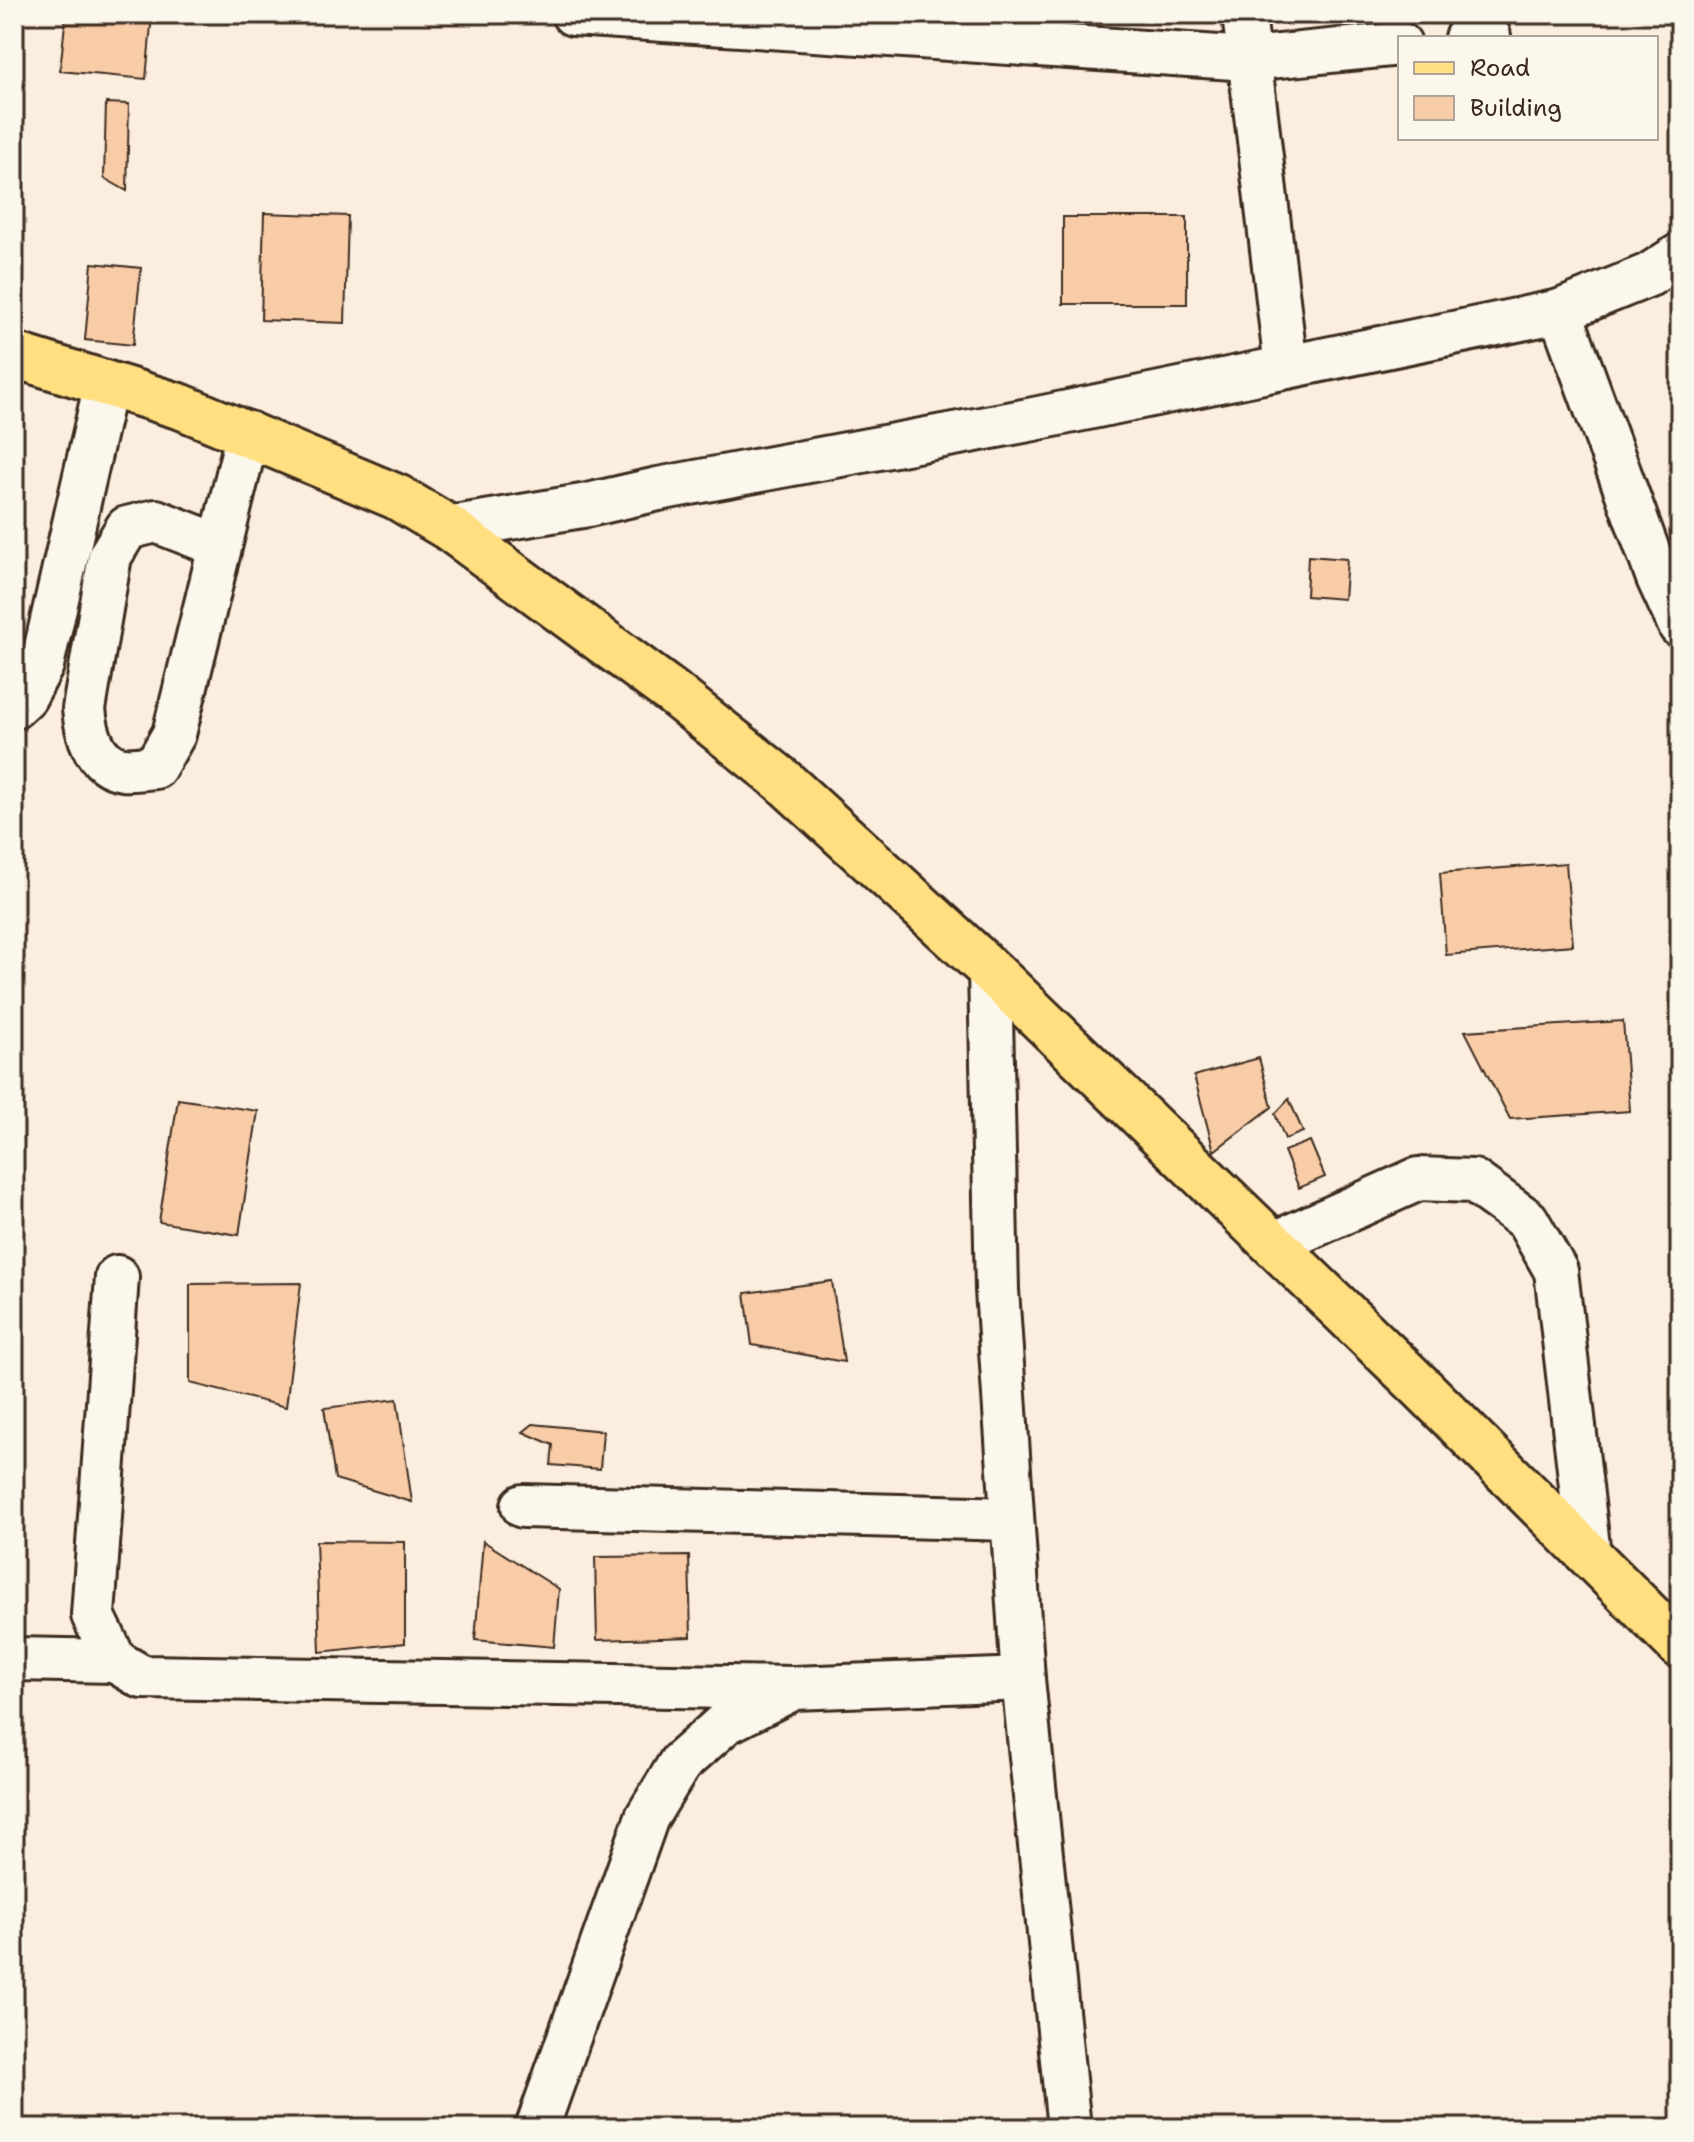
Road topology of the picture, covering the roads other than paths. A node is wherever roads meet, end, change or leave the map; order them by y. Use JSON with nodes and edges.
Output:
{"nodes":[{"id":1,"x":573,"y":14,"type":"edge"},
{"id":2,"x":1244,"y":14,"type":"edge"},
{"id":3,"x":1398,"y":44,"type":"edge"},
{"id":4,"x":1249,"y":59,"type":"junction"},
{"id":5,"x":1680,"y":255,"type":"edge"},
{"id":6,"x":1560,"y":311,"type":"junction"},
{"id":7,"x":14,"y":355,"type":"edge"},
{"id":8,"x":1286,"y":367,"type":"junction"},
{"id":9,"x":106,"y":383,"type":"junction"},
{"id":10,"x":248,"y":433,"type":"junction"},
{"id":11,"x":449,"y":528,"type":"junction"},
{"id":12,"x":220,"y":546,"type":"junction"},
{"id":13,"x":1680,"y":626,"type":"edge"},
{"id":14,"x":14,"y":707,"type":"edge"},
{"id":15,"x":990,"y":970,"type":"junction"},
{"id":16,"x":1273,"y":1244,"type":"junction"},
{"id":17,"x":117,"y":1277,"type":"dead end"},
{"id":18,"x":523,"y":1506,"type":"dead end"},
{"id":19,"x":1012,"y":1519,"type":"junction"},
{"id":20,"x":1589,"y":1555,"type":"junction"},
{"id":21,"x":1680,"y":1646,"type":"edge"},
{"id":22,"x":14,"y":1659,"type":"edge"},
{"id":23,"x":115,"y":1661,"type":"junction"},
{"id":24,"x":1023,"y":1679,"type":"junction"},
{"id":25,"x":794,"y":1688,"type":"junction"},
{"id":26,"x":537,"y":2128,"type":"edge"},
{"id":27,"x":1069,"y":2128,"type":"edge"}],
"edges":[{"from":1,"to":4,"type":"street"},
{"from":2,"to":4,"type":"street"},
{"from":3,"to":4,"type":"street"},
{"from":4,"to":8,"type":"street"},
{"from":5,"to":6,"type":"street"},
{"from":6,"to":8,"type":"street"},
{"from":6,"to":13,"type":"street"},
{"from":7,"to":9,"type":"main road"},
{"from":8,"to":11,"type":"street"},
{"from":9,"to":10,"type":"main road"},
{"from":9,"to":14,"type":"street"},
{"from":10,"to":11,"type":"main road"},
{"from":10,"to":12,"type":"street"},
{"from":11,"to":15,"type":"main road"},
{"from":12,"to":12,"type":"street"},
{"from":15,"to":16,"type":"main road"},
{"from":15,"to":19,"type":"street"},
{"from":16,"to":20,"type":"main road"},
{"from":16,"to":20,"type":"street"},
{"from":17,"to":23,"type":"street"},
{"from":18,"to":19,"type":"street"},
{"from":19,"to":24,"type":"street"},
{"from":20,"to":21,"type":"main road"},
{"from":22,"to":23,"type":"street"},
{"from":23,"to":25,"type":"street"},
{"from":24,"to":25,"type":"street"},
{"from":24,"to":27,"type":"street"},
{"from":25,"to":26,"type":"street"}]}
